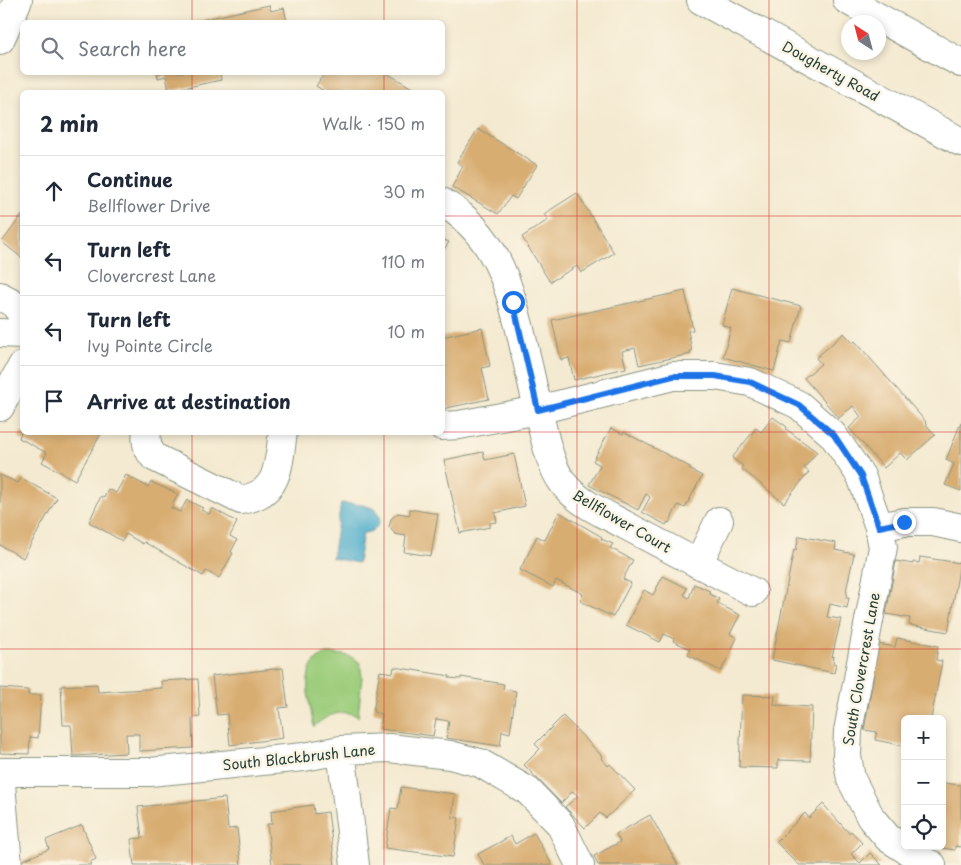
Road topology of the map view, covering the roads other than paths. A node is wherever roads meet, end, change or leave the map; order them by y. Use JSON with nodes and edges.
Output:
{"nodes":[{"id":1,"x":18,"y":0,"type":"edge"},
{"id":2,"x":701,"y":0,"type":"edge"},
{"id":3,"x":847,"y":0,"type":"edge"},
{"id":4,"x":0,"y":40,"type":"edge"},
{"id":5,"x":961,"y":63,"type":"edge"},
{"id":6,"x":961,"y":142,"type":"edge"},
{"id":7,"x":445,"y":204,"type":"edge"},
{"id":8,"x":0,"y":296,"type":"edge"},
{"id":9,"x":20,"y":312,"type":"edge"},
{"id":10,"x":0,"y":333,"type":"edge"},
{"id":11,"x":20,"y":334,"type":"edge"},
{"id":12,"x":20,"y":370,"type":"edge"},
{"id":13,"x":0,"y":407,"type":"edge"},
{"id":14,"x":538,"y":410,"type":"junction"},
{"id":15,"x":445,"y":426,"type":"edge"},
{"id":16,"x":146,"y":435,"type":"edge"},
{"id":17,"x":283,"y":435,"type":"edge"},
{"id":18,"x":719,"y":522,"type":"dead end"},
{"id":19,"x":879,"y":527,"type":"junction"},
{"id":20,"x":961,"y":528,"type":"edge"},
{"id":21,"x":698,"y":564,"type":"junction"},
{"id":22,"x":753,"y":592,"type":"dead end"},
{"id":23,"x":341,"y":750,"type":"junction"},
{"id":24,"x":0,"y":772,"type":"edge"},
{"id":25,"x":8,"y":865,"type":"edge"},
{"id":26,"x":355,"y":865,"type":"edge"},
{"id":27,"x":580,"y":865,"type":"edge"},
{"id":28,"x":932,"y":865,"type":"edge"}],
"edges":[{"from":1,"to":4,"type":"street"},
{"from":2,"to":6,"type":"street","name":"Dougherty Road"},
{"from":3,"to":5,"type":"street"},
{"from":7,"to":14,"type":"street","name":"Bellflower Court"},
{"from":8,"to":9,"type":"street"},
{"from":10,"to":11,"type":"street"},
{"from":12,"to":13,"type":"street"},
{"from":14,"to":15,"type":"street","name":"South Clovercrest Lane"},
{"from":14,"to":19,"type":"street","name":"South Clovercrest Lane"},
{"from":14,"to":21,"type":"street","name":"Bellflower Court"},
{"from":16,"to":17,"type":"street"},
{"from":18,"to":21,"type":"street"},
{"from":19,"to":20,"type":"street"},
{"from":19,"to":28,"type":"street","name":"South Clovercrest Lane"},
{"from":21,"to":22,"type":"street","name":"Bellflower Court"},
{"from":23,"to":24,"type":"street","name":"South Blackbrush Lane"},
{"from":23,"to":26,"type":"street"},
{"from":23,"to":27,"type":"street","name":"South Blackbrush Lane"},
{"from":24,"to":25,"type":"street"}]}
